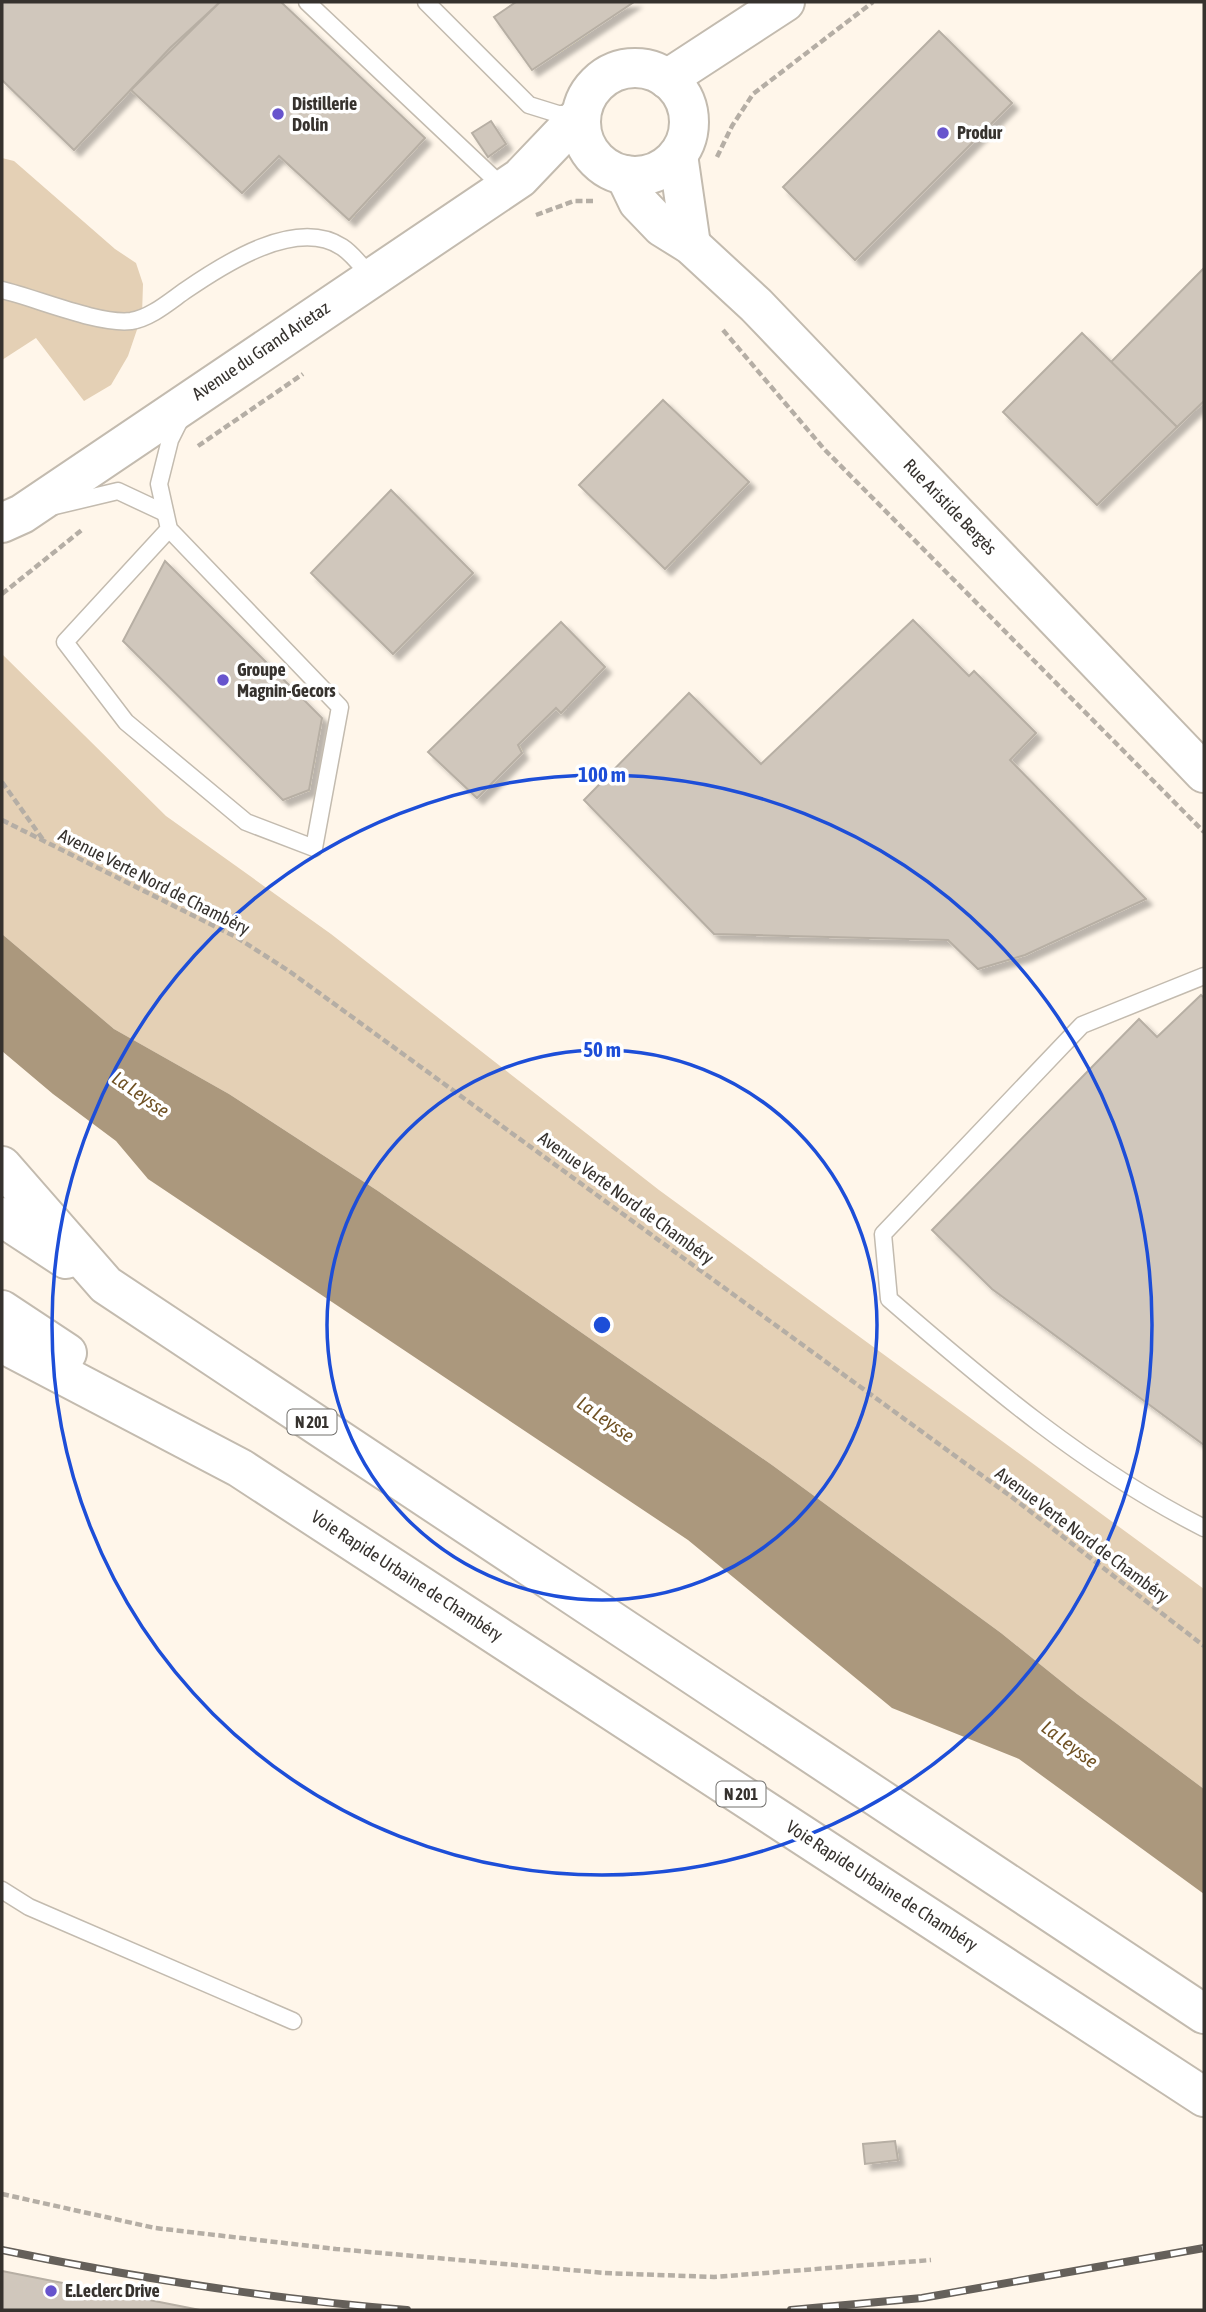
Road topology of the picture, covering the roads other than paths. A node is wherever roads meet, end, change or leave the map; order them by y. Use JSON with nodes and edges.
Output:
{"nodes":[{"id":1,"x":307,"y":2,"type":"edge"},
{"id":2,"x":426,"y":2,"type":"edge"},
{"id":3,"x":785,"y":2,"type":"edge"},
{"id":4,"x":741,"y":33,"type":"junction"},
{"id":5,"x":667,"y":79,"type":"junction"},
{"id":6,"x":581,"y":114,"type":"junction"},
{"id":7,"x":689,"y":116,"type":"junction"},
{"id":8,"x":681,"y":172,"type":"junction"},
{"id":9,"x":621,"y":180,"type":"junction"},
{"id":10,"x":512,"y":184,"type":"junction"},
{"id":11,"x":691,"y":245,"type":"junction"},
{"id":12,"x":372,"y":278,"type":"junction"},
{"id":13,"x":2,"y":290,"type":"edge"},
{"id":14,"x":191,"y":397,"type":"junction"},
{"id":15,"x":12,"y":518,"type":"edge"},
{"id":16,"x":167,"y":521,"type":"junction"},
{"id":17,"x":1204,"y":773,"type":"edge"},
{"id":18,"x":1204,"y":976,"type":"edge"},
{"id":19,"x":2,"y":1166,"type":"edge"},
{"id":20,"x":2,"y":1217,"type":"edge"},
{"id":21,"x":106,"y":1285,"type":"junction"},
{"id":22,"x":2,"y":1310,"type":"edge"},
{"id":23,"x":2,"y":1343,"type":"edge"},
{"id":24,"x":240,"y":1468,"type":"junction"},
{"id":25,"x":1204,"y":1528,"type":"edge"},
{"id":26,"x":2,"y":1890,"type":"edge"},
{"id":27,"x":1204,"y":2014,"type":"edge"},
{"id":28,"x":293,"y":2021,"type":"dead end"},
{"id":29,"x":1204,"y":2097,"type":"edge"}],
"edges":[{"from":1,"to":10,"type":"lane"},
{"from":2,"to":6,"type":"lane"},
{"from":3,"to":4,"type":"main road"},
{"from":4,"to":5,"type":"main road"},
{"from":4,"to":7,"type":"main road"},
{"from":5,"to":6,"type":"main road"},
{"from":5,"to":7,"type":"main road"},
{"from":6,"to":9,"type":"main road"},
{"from":6,"to":10,"type":"main road","name":"Avenue du Grand Arietaz"},
{"from":7,"to":8,"type":"main road"},
{"from":8,"to":9,"type":"main road"},
{"from":8,"to":11,"type":"main road"},
{"from":9,"to":10,"type":"main road","name":"Avenue du Grand Arietaz"},
{"from":9,"to":11,"type":"main road","name":"Rue Aristide Bergès"},
{"from":10,"to":12,"type":"main road","name":"Avenue du Grand Arietaz"},
{"from":11,"to":17,"type":"main road","name":"Rue Aristide Bergès"},
{"from":12,"to":13,"type":"lane"},
{"from":12,"to":14,"type":"main road","name":"Avenue du Grand Arietaz"},
{"from":14,"to":15,"type":"main road","name":"Avenue du Grand Arietaz"},
{"from":14,"to":16,"type":"lane"},
{"from":15,"to":16,"type":"lane"},
{"from":16,"to":16,"type":"lane"},
{"from":18,"to":25,"type":"lane"},
{"from":19,"to":21,"type":"main road"},
{"from":20,"to":21,"type":"main road","number":"N 201"},
{"from":21,"to":27,"type":"main road","number":"N 201"},
{"from":22,"to":24,"type":"main road","number":"N 201"},
{"from":23,"to":24,"type":"main road"},
{"from":24,"to":29,"type":"main road","name":"Voie Rapide Urbaine de Chambéry","number":"N 201"},
{"from":26,"to":28,"type":"lane"}]}
